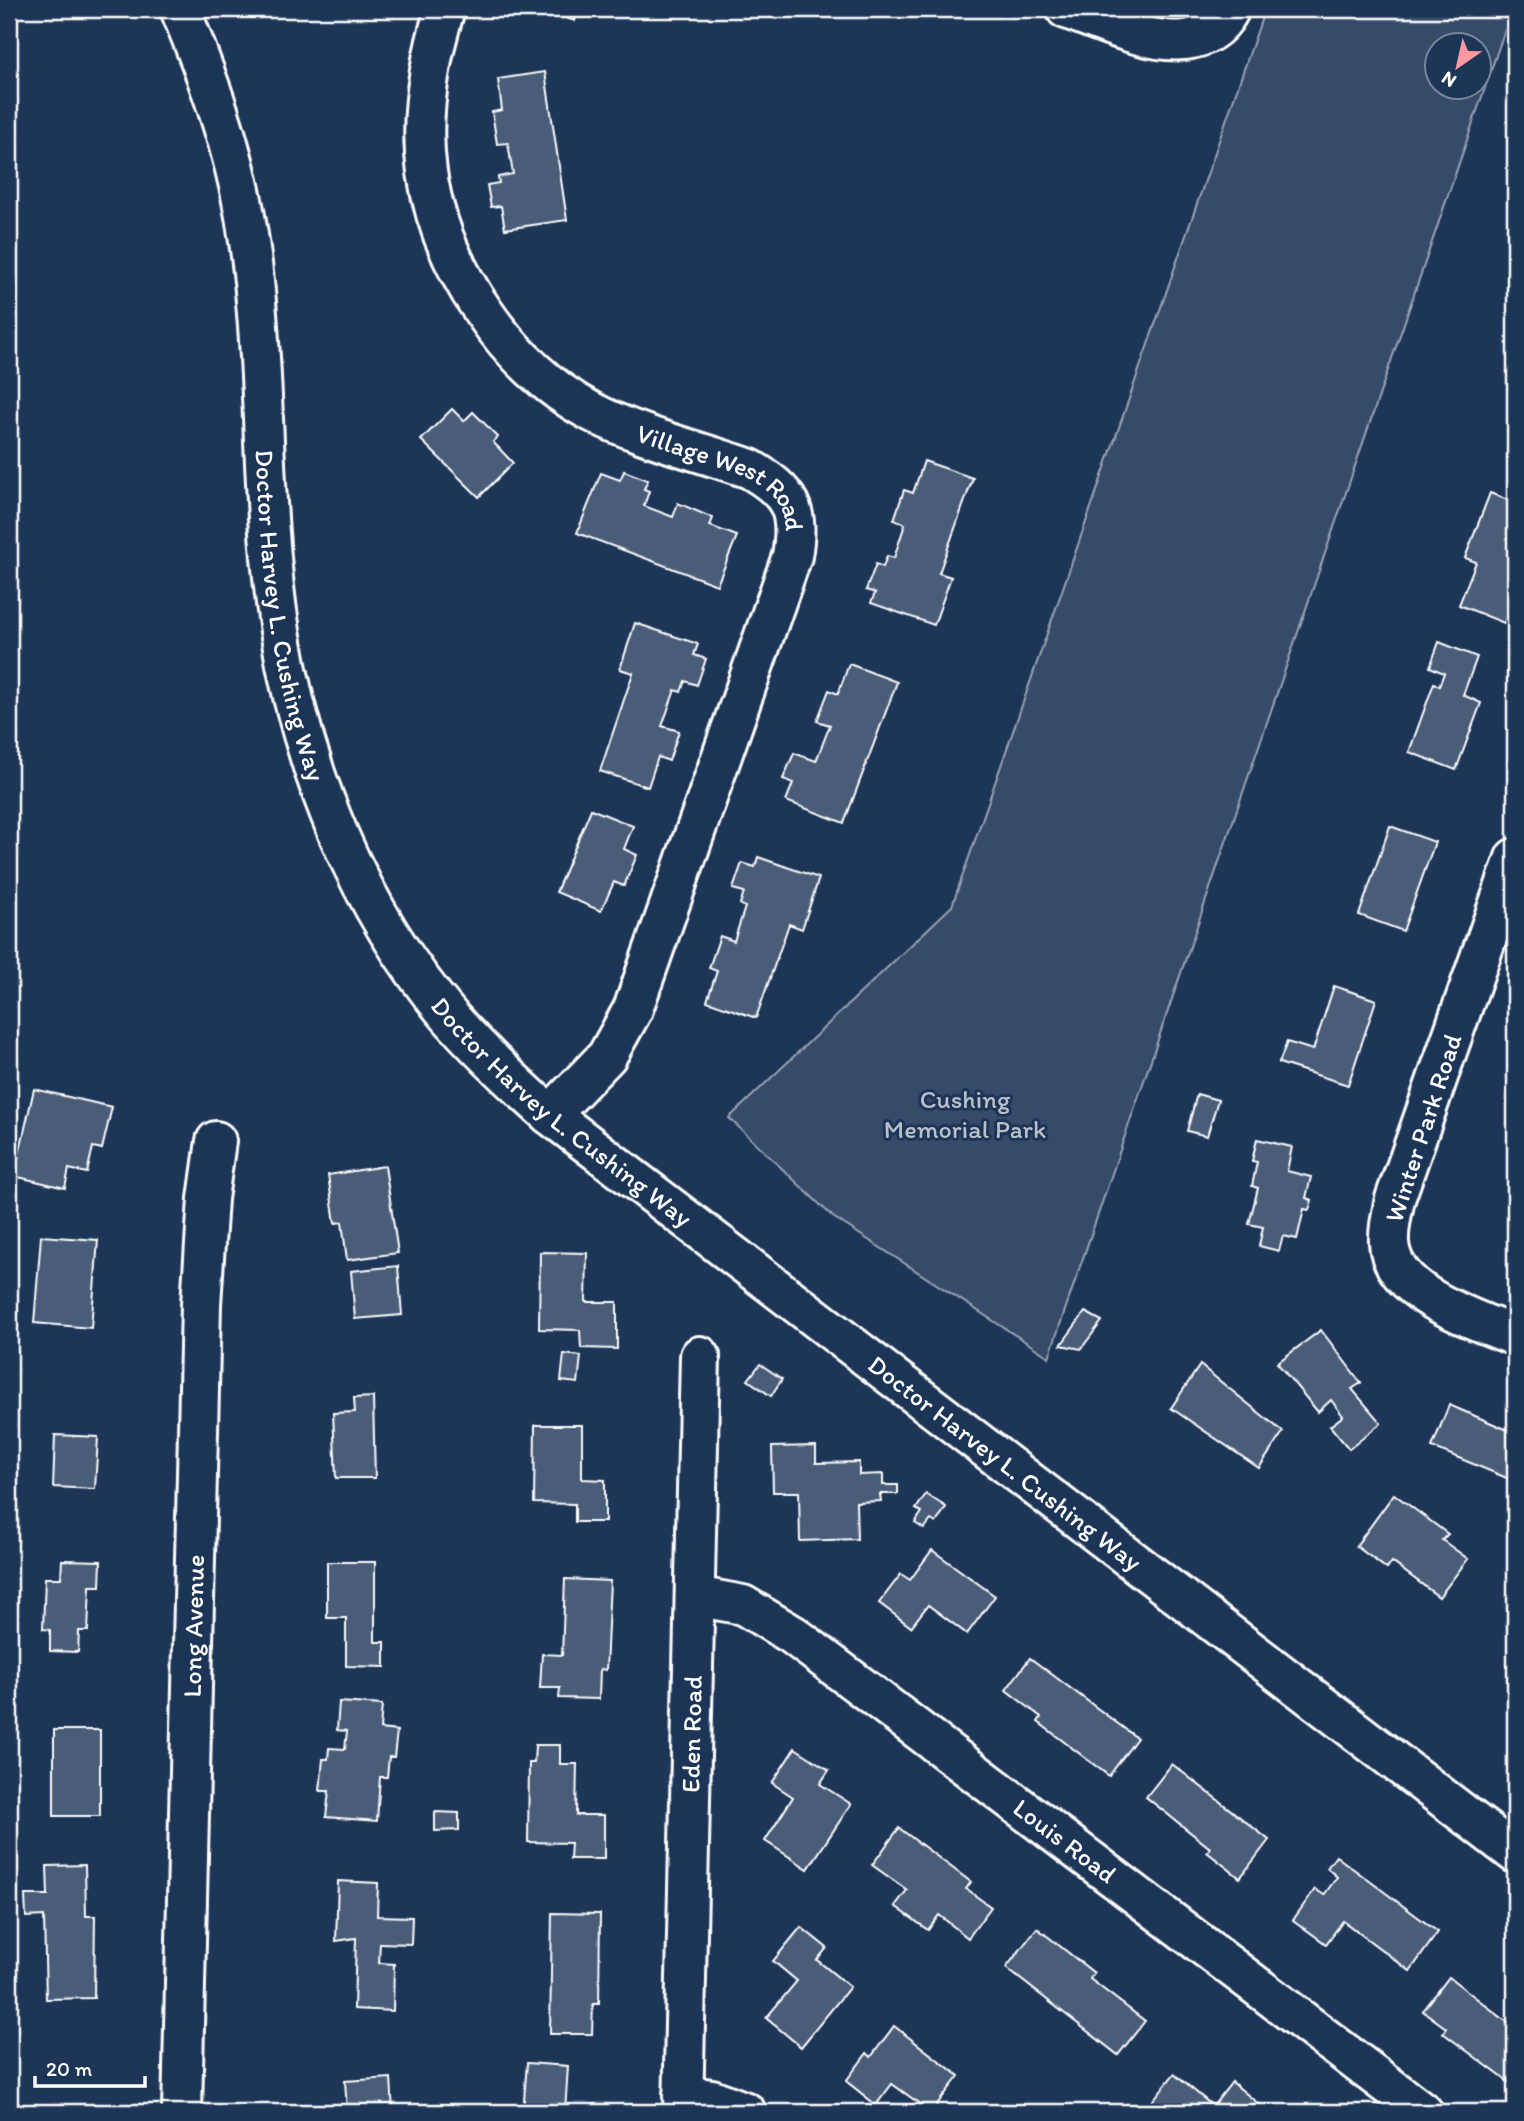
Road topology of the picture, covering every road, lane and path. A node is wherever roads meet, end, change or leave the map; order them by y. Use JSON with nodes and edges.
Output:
{"nodes":[{"id":1,"x":180,"y":9,"type":"edge"},
{"id":2,"x":445,"y":9,"type":"edge"},
{"id":3,"x":1066,"y":9,"type":"edge"},
{"id":4,"x":1230,"y":9,"type":"edge"},
{"id":5,"x":1515,"y":858,"type":"edge"},
{"id":6,"x":550,"y":1115,"type":"junction"},
{"id":7,"x":216,"y":1141,"type":"dead end"},
{"id":8,"x":1515,"y":1336,"type":"edge"},
{"id":9,"x":700,"y":1356,"type":"dead end"},
{"id":10,"x":695,"y":1596,"type":"junction"},
{"id":11,"x":1515,"y":1853,"type":"edge"},
{"id":12,"x":683,"y":2104,"type":"edge"},
{"id":13,"x":182,"y":2112,"type":"edge"},
{"id":14,"x":746,"y":2112,"type":"edge"},
{"id":15,"x":1423,"y":2112,"type":"edge"}],
"edges":[{"from":1,"to":6,"type":"street","name":"Doctor Harvey L. Cushing Way"},
{"from":2,"to":6,"type":"street","name":"Village West Road"},
{"from":3,"to":4,"type":"street"},
{"from":5,"to":8,"type":"street","name":"Winter Park Road"},
{"from":6,"to":11,"type":"street","name":"Doctor Harvey L. Cushing Way"},
{"from":7,"to":13,"type":"street","name":"Long Avenue"},
{"from":9,"to":10,"type":"street","name":"Eden Road"},
{"from":10,"to":12,"type":"street","name":"Eden Road"},
{"from":10,"to":15,"type":"street","name":"Louis Road"},
{"from":12,"to":14,"type":"street"}]}
